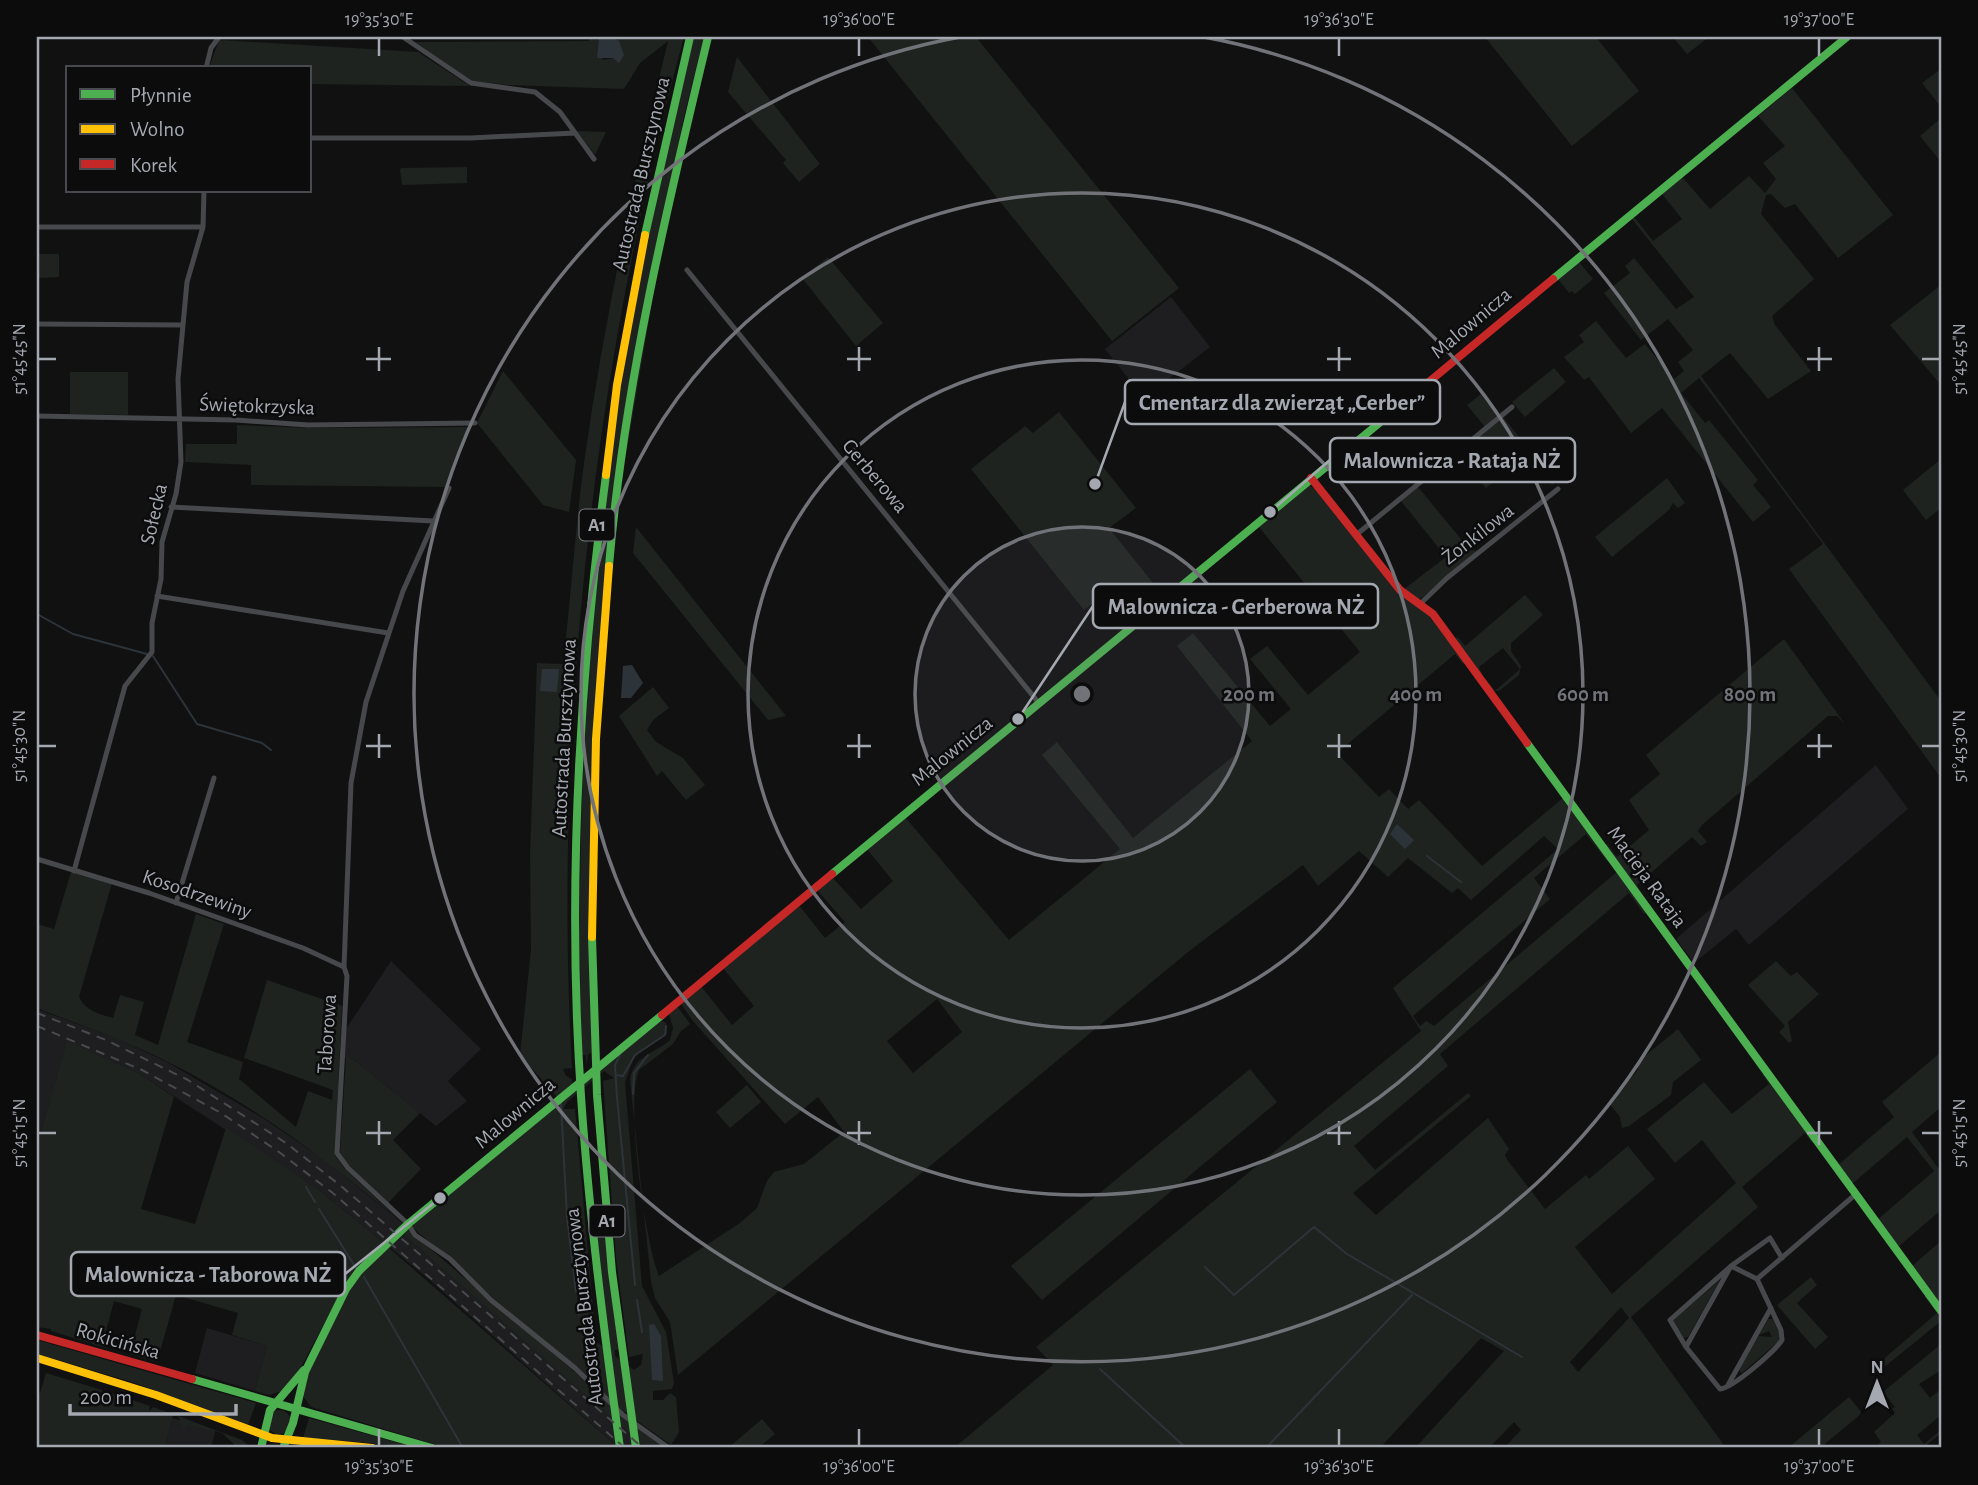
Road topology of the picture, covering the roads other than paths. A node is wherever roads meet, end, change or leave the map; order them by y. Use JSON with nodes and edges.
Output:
{"nodes":[{"id":1,"x":219,"y":37,"type":"edge"},
{"id":2,"x":403,"y":37,"type":"edge"},
{"id":3,"x":691,"y":37,"type":"edge"},
{"id":4,"x":708,"y":37,"type":"edge"},
{"id":5,"x":1847,"y":37,"type":"edge"},
{"id":6,"x":206,"y":66,"type":"edge"},
{"id":7,"x":575,"y":133,"type":"junction"},
{"id":8,"x":312,"y":138,"type":"edge"},
{"id":9,"x":594,"y":159,"type":"dead end"},
{"id":10,"x":204,"y":192,"type":"edge"},
{"id":11,"x":37,"y":227,"type":"edge"},
{"id":12,"x":203,"y":227,"type":"junction"},
{"id":13,"x":687,"y":270,"type":"dead end"},
{"id":14,"x":37,"y":324,"type":"edge"},
{"id":15,"x":183,"y":325,"type":"junction"},
{"id":16,"x":1512,"y":407,"type":"dead end"},
{"id":17,"x":37,"y":416,"type":"edge"},
{"id":18,"x":180,"y":419,"type":"junction"},
{"id":19,"x":475,"y":423,"type":"dead end"},
{"id":20,"x":1311,"y":478,"type":"junction"},
{"id":21,"x":449,"y":488,"type":"dead end"},
{"id":22,"x":1558,"y":489,"type":"dead end"},
{"id":23,"x":171,"y":508,"type":"junction"},
{"id":24,"x":433,"y":521,"type":"junction"},
{"id":25,"x":1356,"y":535,"type":"junction"},
{"id":26,"x":157,"y":596,"type":"junction"},
{"id":27,"x":1419,"y":605,"type":"junction"},
{"id":28,"x":388,"y":633,"type":"junction"},
{"id":29,"x":1038,"y":702,"type":"junction"},
{"id":30,"x":214,"y":778,"type":"dead end"},
{"id":31,"x":37,"y":859,"type":"edge"},
{"id":32,"x":74,"y":871,"type":"junction"},
{"id":33,"x":176,"y":903,"type":"junction"},
{"id":34,"x":344,"y":967,"type":"junction"},
{"id":35,"x":1856,"y":1194,"type":"junction"},
{"id":36,"x":408,"y":1224,"type":"junction"},
{"id":37,"x":1782,"y":1258,"type":"junction"},
{"id":38,"x":1731,"y":1266,"type":"junction"},
{"id":39,"x":1757,"y":1279,"type":"junction"},
{"id":40,"x":1771,"y":1308,"type":"junction"},
{"id":41,"x":1941,"y":1311,"type":"edge"},
{"id":42,"x":37,"y":1335,"type":"edge"},
{"id":43,"x":1686,"y":1347,"type":"junction"},
{"id":44,"x":37,"y":1358,"type":"edge"},
{"id":45,"x":309,"y":1362,"type":"junction"},
{"id":46,"x":1727,"y":1388,"type":"junction"},
{"id":47,"x":274,"y":1404,"type":"junction"},
{"id":48,"x":296,"y":1410,"type":"junction"},
{"id":49,"x":263,"y":1435,"type":"junction"},
{"id":50,"x":284,"y":1445,"type":"edge"},
{"id":51,"x":261,"y":1448,"type":"edge"},
{"id":52,"x":372,"y":1448,"type":"edge"},
{"id":53,"x":432,"y":1448,"type":"edge"},
{"id":54,"x":620,"y":1448,"type":"edge"},
{"id":55,"x":636,"y":1448,"type":"edge"},
{"id":56,"x":669,"y":1448,"type":"edge"}],
"edges":[{"from":1,"to":6,"type":"street"},
{"from":2,"to":7,"type":"street"},
{"from":3,"to":54,"type":"main road","name":"Autostrada Bursztynowa","number":"A1"},
{"from":4,"to":55,"type":"main road","name":"Autostrada Bursztynowa","number":"A1"},
{"from":5,"to":20,"type":"main road","name":"Malownicza"},
{"from":7,"to":8,"type":"street"},
{"from":7,"to":9,"type":"street"},
{"from":10,"to":12,"type":"street","name":"Sołecka"},
{"from":11,"to":12,"type":"street"},
{"from":12,"to":15,"type":"street","name":"Sołecka"},
{"from":13,"to":29,"type":"street","name":"Gerberowa"},
{"from":14,"to":15,"type":"street"},
{"from":15,"to":18,"type":"street","name":"Sołecka"},
{"from":16,"to":25,"type":"street"},
{"from":17,"to":18,"type":"street","name":"Świętokrzyska"},
{"from":18,"to":19,"type":"street","name":"Świętokrzyska"},
{"from":18,"to":23,"type":"street","name":"Sołecka"},
{"from":20,"to":25,"type":"main road","name":"Macieja Rataja"},
{"from":20,"to":29,"type":"main road","name":"Malownicza"},
{"from":21,"to":24,"type":"street","name":"Taborowa"},
{"from":22,"to":27,"type":"street","name":"Żonkilowa"},
{"from":23,"to":24,"type":"street"},
{"from":23,"to":26,"type":"street","name":"Sołecka"},
{"from":24,"to":28,"type":"street","name":"Taborowa"},
{"from":25,"to":27,"type":"main road","name":"Macieja Rataja"},
{"from":26,"to":28,"type":"street"},
{"from":26,"to":32,"type":"street","name":"Sołecka"},
{"from":27,"to":35,"type":"main road","name":"Macieja Rataja"},
{"from":28,"to":34,"type":"street","name":"Taborowa"},
{"from":29,"to":36,"type":"main road","name":"Malownicza"},
{"from":30,"to":33,"type":"street"},
{"from":31,"to":32,"type":"street","name":"Kosodrzewiny"},
{"from":32,"to":33,"type":"street","name":"Kosodrzewiny"},
{"from":33,"to":34,"type":"street","name":"Kosodrzewiny"},
{"from":34,"to":36,"type":"street","name":"Taborowa"},
{"from":35,"to":37,"type":"street"},
{"from":35,"to":41,"type":"main road","name":"Macieja Rataja"},
{"from":36,"to":45,"type":"main road","name":"Malownicza"},
{"from":36,"to":56,"type":"street","name":"Taborowa"},
{"from":37,"to":38,"type":"street"},
{"from":37,"to":39,"type":"street"},
{"from":38,"to":39,"type":"street"},
{"from":38,"to":43,"type":"street"},
{"from":38,"to":43,"type":"street"},
{"from":39,"to":40,"type":"street"},
{"from":40,"to":46,"type":"street"},
{"from":40,"to":46,"type":"street"},
{"from":42,"to":47,"type":"main road","name":"Rokicińska"},
{"from":43,"to":46,"type":"street"},
{"from":44,"to":49,"type":"main road","name":"Rokicińska"},
{"from":45,"to":47,"type":"main road","name":"Malownicza"},
{"from":45,"to":48,"type":"main road","name":"Malownicza"},
{"from":47,"to":48,"type":"main road","name":"Rokicińska"},
{"from":47,"to":49,"type":"main road"},
{"from":48,"to":50,"type":"main road","name":"Malownicza"},
{"from":48,"to":53,"type":"main road","name":"Rokicińska"},
{"from":49,"to":50,"type":"main road","name":"Rokicińska"},
{"from":49,"to":51,"type":"main road"},
{"from":50,"to":52,"type":"main road","name":"Rokicińska"}]}
